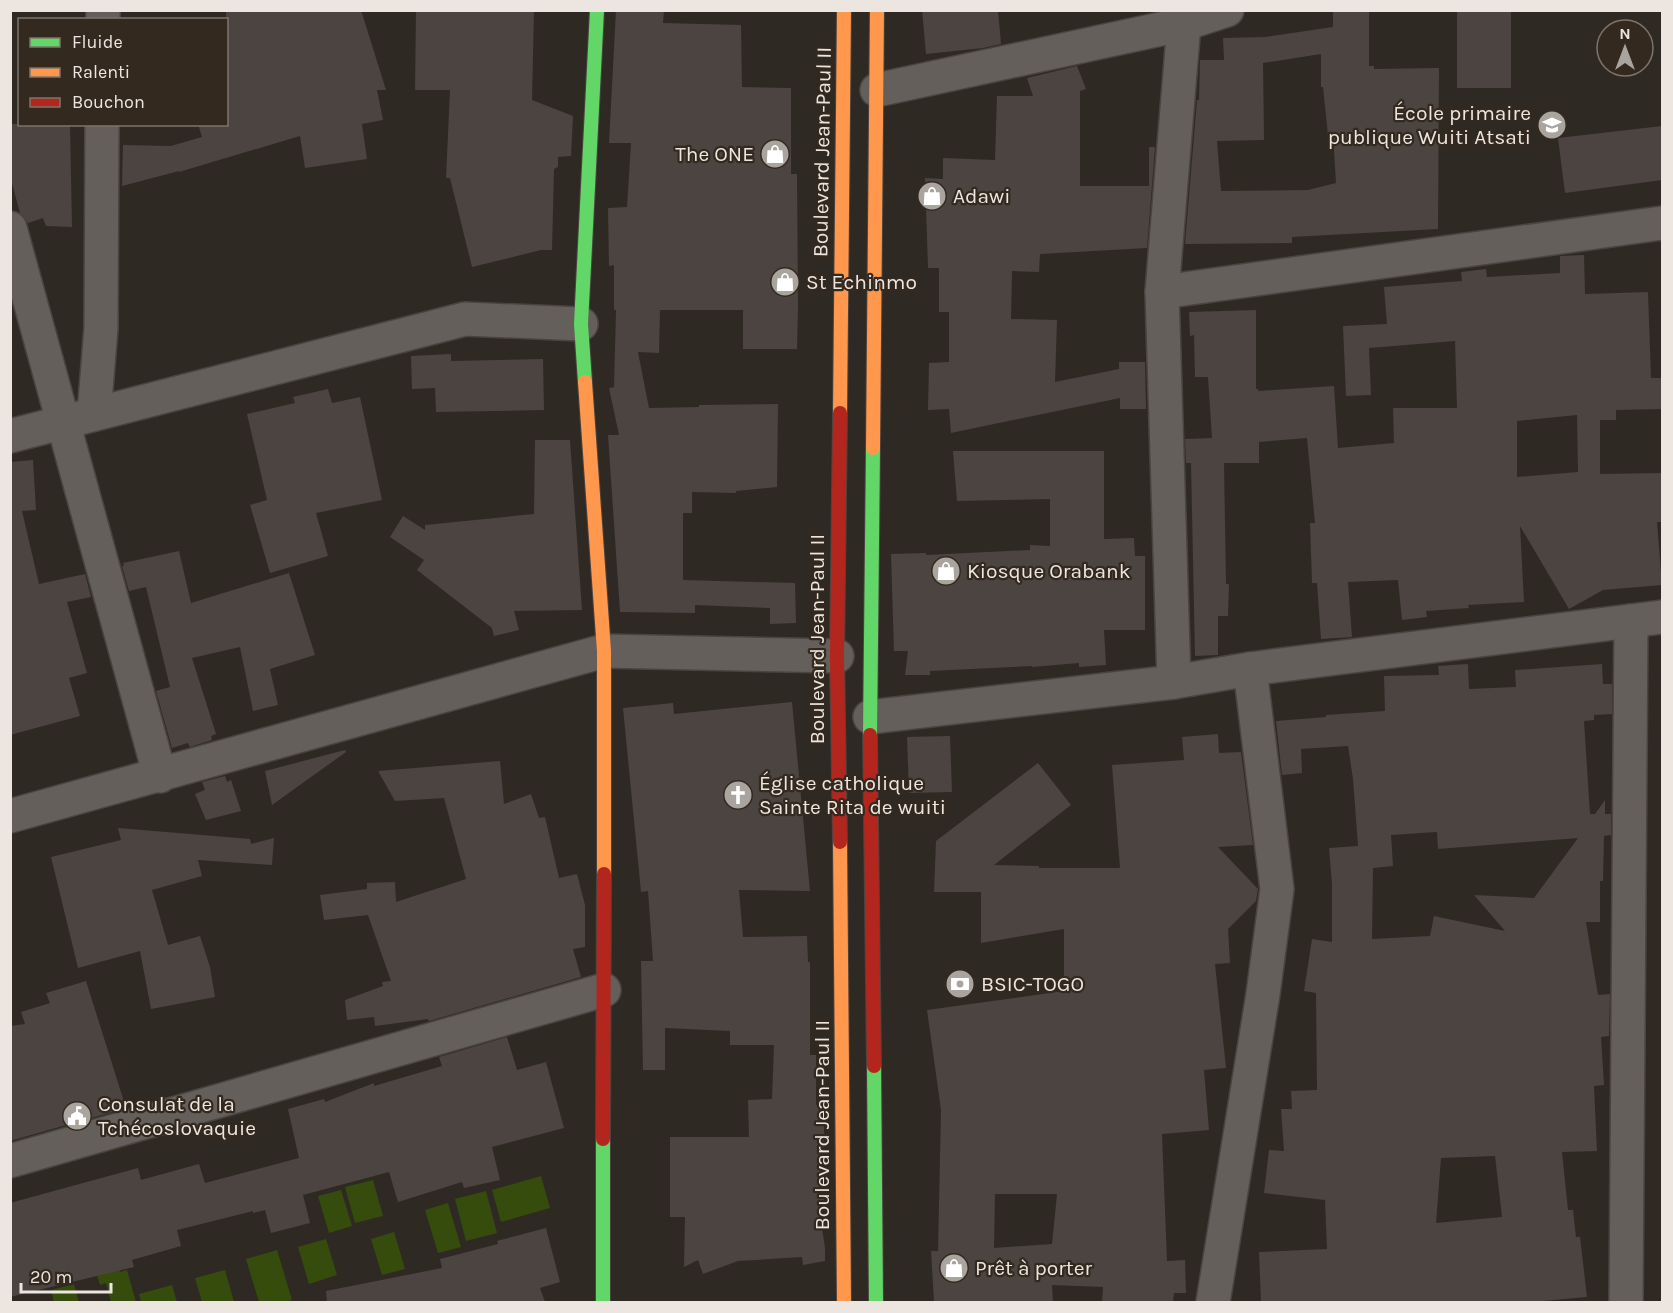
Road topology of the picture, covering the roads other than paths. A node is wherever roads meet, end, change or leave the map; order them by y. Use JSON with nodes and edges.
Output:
{"nodes":[{"id":1,"x":597,"y":10,"type":"edge"},
{"id":2,"x":844,"y":10,"type":"edge"},
{"id":3,"x":877,"y":10,"type":"edge"},
{"id":4,"x":1227,"y":10,"type":"edge"},
{"id":5,"x":1184,"y":24,"type":"junction"},
{"id":6,"x":877,"y":90,"type":"junction"},
{"id":7,"x":102,"y":126,"type":"edge"},
{"id":8,"x":1662,"y":223,"type":"edge"},
{"id":9,"x":10,"y":228,"type":"edge"},
{"id":10,"x":1162,"y":292,"type":"junction"},
{"id":11,"x":581,"y":324,"type":"junction"},
{"id":12,"x":79,"y":418,"type":"junction"},
{"id":13,"x":10,"y":436,"type":"edge"},
{"id":14,"x":1662,"y":616,"type":"edge"},
{"id":15,"x":1630,"y":621,"type":"junction"},
{"id":16,"x":604,"y":651,"type":"junction"},
{"id":17,"x":837,"y":656,"type":"junction"},
{"id":18,"x":1250,"y":669,"type":"junction"},
{"id":19,"x":1174,"y":682,"type":"junction"},
{"id":20,"x":870,"y":717,"type":"junction"},
{"id":21,"x":160,"y":776,"type":"junction"},
{"id":22,"x":10,"y":816,"type":"edge"},
{"id":23,"x":604,"y":990,"type":"junction"},
{"id":24,"x":10,"y":1161,"type":"edge"},
{"id":25,"x":603,"y":1302,"type":"edge"},
{"id":26,"x":844,"y":1302,"type":"edge"},
{"id":27,"x":876,"y":1302,"type":"edge"},
{"id":28,"x":1213,"y":1302,"type":"edge"},
{"id":29,"x":1626,"y":1302,"type":"edge"}],
"edges":[{"from":1,"to":11,"type":"main road"},
{"from":2,"to":17,"type":"main road","name":"Boulevard Jean-Paul II"},
{"from":3,"to":6,"type":"main road"},
{"from":4,"to":5,"type":"street"},
{"from":5,"to":6,"type":"street"},
{"from":5,"to":10,"type":"street"},
{"from":6,"to":20,"type":"main road"},
{"from":7,"to":12,"type":"street"},
{"from":8,"to":10,"type":"street"},
{"from":9,"to":12,"type":"street"},
{"from":10,"to":19,"type":"street"},
{"from":11,"to":12,"type":"street"},
{"from":11,"to":16,"type":"main road"},
{"from":12,"to":13,"type":"street"},
{"from":12,"to":21,"type":"street"},
{"from":14,"to":15,"type":"street"},
{"from":15,"to":18,"type":"street"},
{"from":15,"to":29,"type":"street"},
{"from":16,"to":17,"type":"street"},
{"from":16,"to":21,"type":"street"},
{"from":16,"to":23,"type":"main road"},
{"from":17,"to":26,"type":"main road","name":"Boulevard Jean-Paul II"},
{"from":18,"to":19,"type":"street"},
{"from":18,"to":28,"type":"street"},
{"from":19,"to":20,"type":"street"},
{"from":20,"to":27,"type":"main road"},
{"from":21,"to":22,"type":"street"},
{"from":23,"to":24,"type":"street"},
{"from":23,"to":25,"type":"main road"}]}
